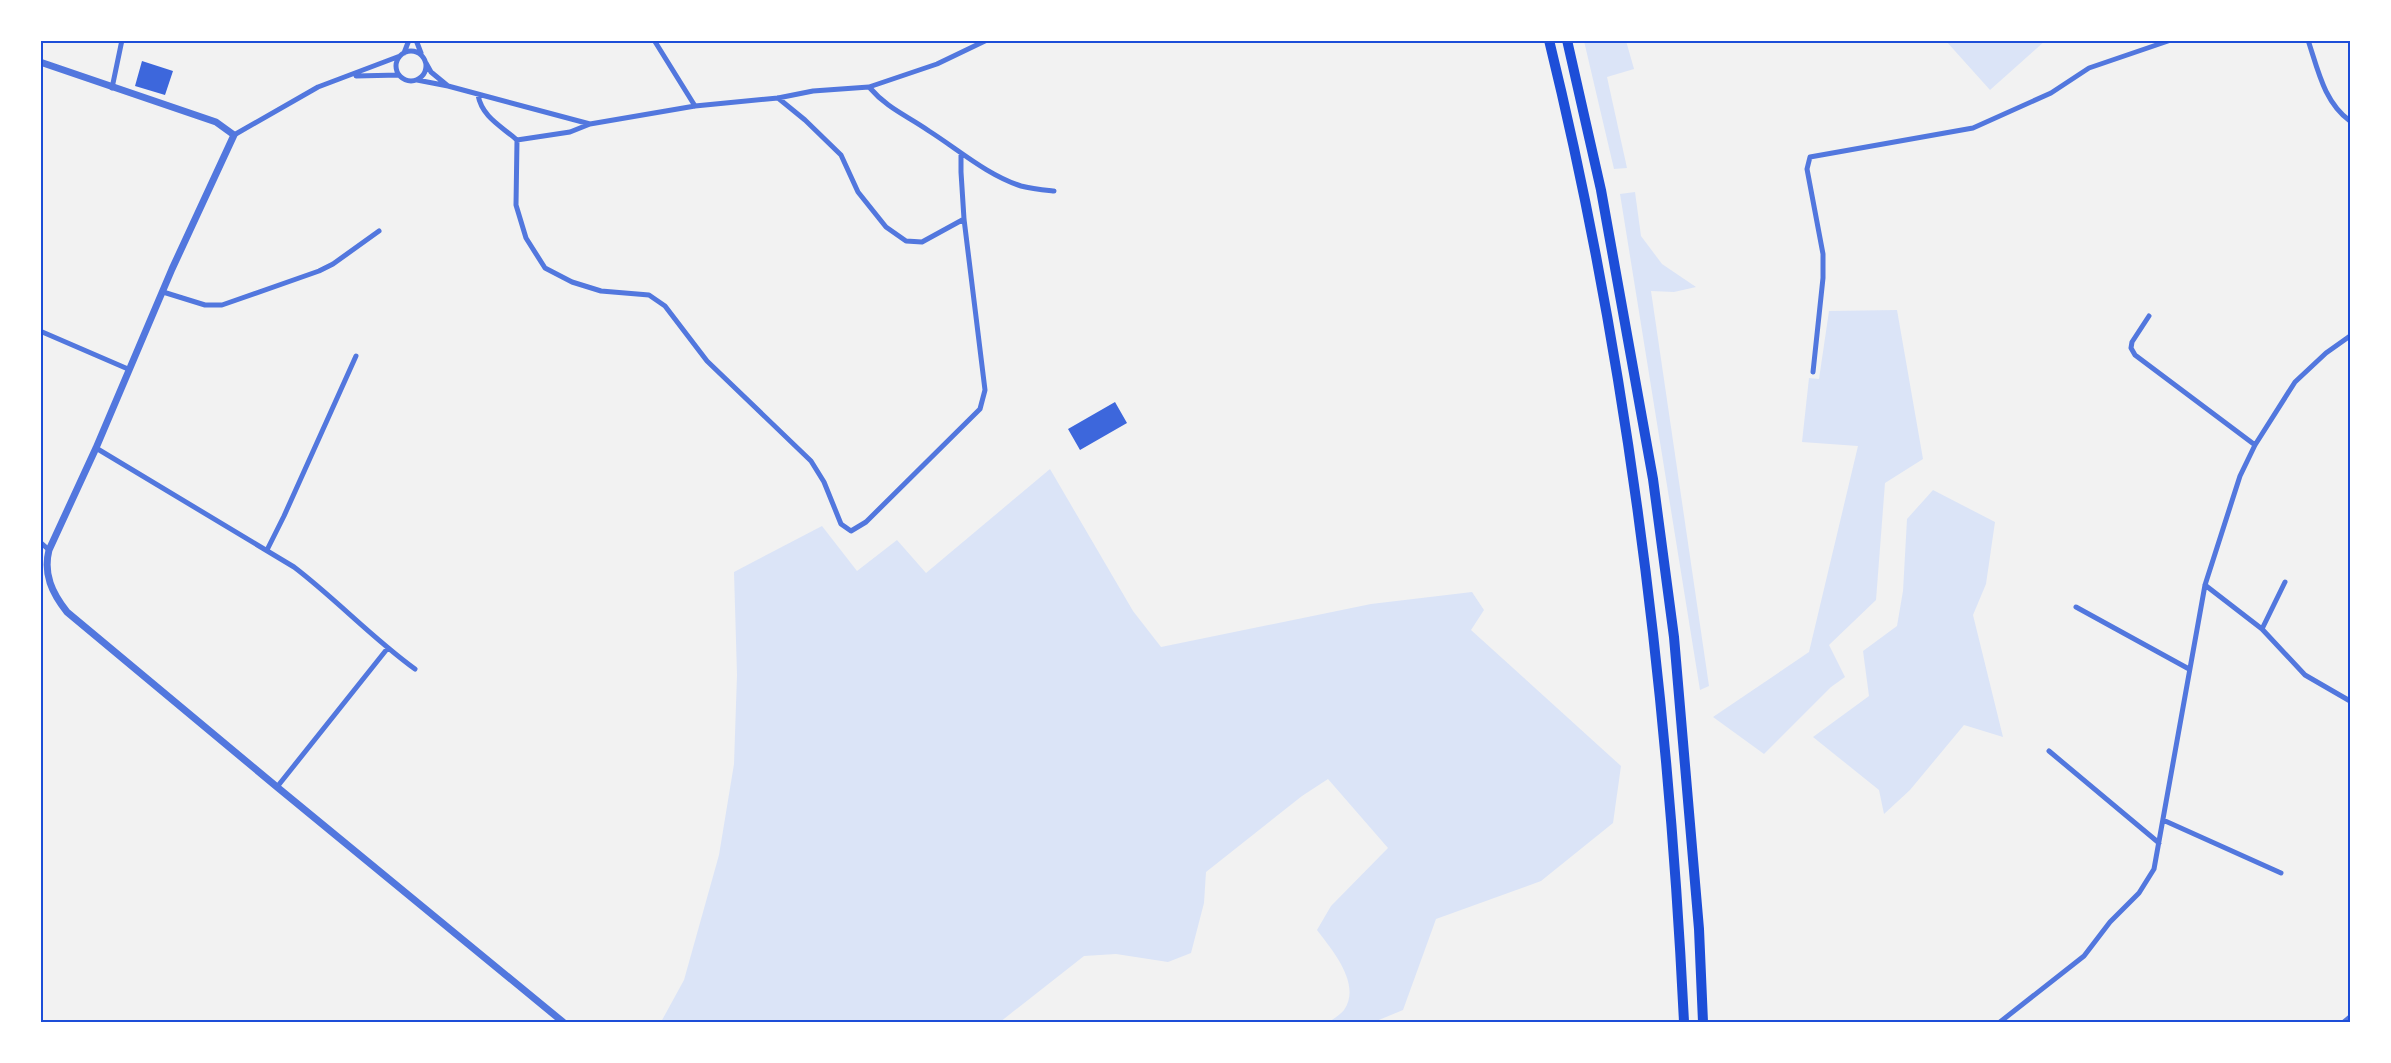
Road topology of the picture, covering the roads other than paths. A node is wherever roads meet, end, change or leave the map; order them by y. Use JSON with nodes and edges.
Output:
{"nodes":[{"id":1,"x":122,"y":40,"type":"edge"},
{"id":2,"x":409,"y":40,"type":"edge"},
{"id":3,"x":416,"y":40,"type":"edge"},
{"id":4,"x":654,"y":40,"type":"edge"},
{"id":5,"x":987,"y":40,"type":"edge"},
{"id":6,"x":1549,"y":40,"type":"edge"},
{"id":7,"x":1568,"y":40,"type":"edge"},
{"id":8,"x":2171,"y":40,"type":"edge"},
{"id":9,"x":2308,"y":40,"type":"edge"},
{"id":10,"x":401,"y":55,"type":"junction"},
{"id":11,"x":421,"y":55,"type":"junction"},
{"id":12,"x":40,"y":62,"type":"edge"},
{"id":13,"x":426,"y":63,"type":"junction"},
{"id":14,"x":399,"y":75,"type":"junction"},
{"id":15,"x":343,"y":78,"type":"junction"},
{"id":16,"x":417,"y":80,"type":"junction"},
{"id":17,"x":448,"y":86,"type":"junction"},
{"id":18,"x":869,"y":87,"type":"junction"},
{"id":19,"x":112,"y":88,"type":"junction"},
{"id":20,"x":477,"y":95,"type":"junction"},
{"id":21,"x":778,"y":98,"type":"junction"},
{"id":22,"x":695,"y":106,"type":"junction"},
{"id":23,"x":2350,"y":121,"type":"edge"},
{"id":24,"x":590,"y":124,"type":"junction"},
{"id":25,"x":234,"y":135,"type":"junction"},
{"id":26,"x":517,"y":140,"type":"junction"},
{"id":27,"x":962,"y":155,"type":"junction"},
{"id":28,"x":1054,"y":191,"type":"dead end"},
{"id":29,"x":964,"y":219,"type":"junction"},
{"id":30,"x":379,"y":231,"type":"dead end"},
{"id":31,"x":163,"y":292,"type":"junction"},
{"id":32,"x":2149,"y":316,"type":"dead end"},
{"id":33,"x":40,"y":331,"type":"edge"},
{"id":34,"x":2350,"y":336,"type":"edge"},
{"id":35,"x":356,"y":356,"type":"dead end"},
{"id":36,"x":128,"y":369,"type":"junction"},
{"id":37,"x":1813,"y":372,"type":"dead end"},
{"id":38,"x":2255,"y":445,"type":"junction"},
{"id":39,"x":96,"y":448,"type":"junction"},
{"id":40,"x":40,"y":542,"type":"edge"},
{"id":41,"x":49,"y":550,"type":"junction"},
{"id":42,"x":267,"y":550,"type":"junction"},
{"id":43,"x":44,"y":576,"type":"edge"},
{"id":44,"x":2284,"y":582,"type":"dead end"},
{"id":45,"x":2205,"y":585,"type":"junction"},
{"id":46,"x":2076,"y":607,"type":"dead end"},
{"id":47,"x":2262,"y":629,"type":"junction"},
{"id":48,"x":387,"y":649,"type":"junction"},
{"id":49,"x":415,"y":669,"type":"dead end"},
{"id":50,"x":2189,"y":669,"type":"junction"},
{"id":51,"x":2350,"y":701,"type":"edge"},
{"id":52,"x":2049,"y":752,"type":"dead end"},
{"id":53,"x":276,"y":787,"type":"junction"},
{"id":54,"x":2163,"y":820,"type":"junction"},
{"id":55,"x":2159,"y":843,"type":"junction"},
{"id":56,"x":2281,"y":873,"type":"dead end"},
{"id":57,"x":2350,"y":1017,"type":"edge"},
{"id":58,"x":563,"y":1023,"type":"edge"},
{"id":59,"x":1684,"y":1023,"type":"edge"},
{"id":60,"x":1703,"y":1023,"type":"edge"},
{"id":61,"x":2000,"y":1023,"type":"edge"},
{"id":62,"x":2344,"y":1023,"type":"edge"}],
"edges":[{"from":1,"to":19,"type":"street"},
{"from":2,"to":10,"type":"street"},
{"from":3,"to":11,"type":"street"},
{"from":4,"to":22,"type":"street"},
{"from":5,"to":18,"type":"street"},
{"from":6,"to":59,"type":"highway"},
{"from":7,"to":60,"type":"highway"},
{"from":8,"to":37,"type":"street"},
{"from":9,"to":23,"type":"street"},
{"from":10,"to":11,"type":"street"},
{"from":10,"to":14,"type":"street"},
{"from":10,"to":15,"type":"street"},
{"from":11,"to":13,"type":"street"},
{"from":12,"to":19,"type":"street"},
{"from":13,"to":16,"type":"street"},
{"from":13,"to":17,"type":"street"},
{"from":14,"to":15,"type":"street"},
{"from":14,"to":16,"type":"street"},
{"from":15,"to":25,"type":"street"},
{"from":16,"to":17,"type":"street"},
{"from":17,"to":20,"type":"street"},
{"from":18,"to":21,"type":"street"},
{"from":18,"to":27,"type":"street"},
{"from":19,"to":25,"type":"street"},
{"from":20,"to":24,"type":"street"},
{"from":20,"to":26,"type":"street"},
{"from":21,"to":22,"type":"street"},
{"from":21,"to":29,"type":"street"},
{"from":22,"to":24,"type":"street"},
{"from":24,"to":26,"type":"street"},
{"from":25,"to":31,"type":"street"},
{"from":26,"to":29,"type":"street"},
{"from":27,"to":28,"type":"street"},
{"from":27,"to":29,"type":"street"},
{"from":30,"to":31,"type":"street"},
{"from":31,"to":36,"type":"street"},
{"from":32,"to":38,"type":"street"},
{"from":33,"to":36,"type":"street"},
{"from":34,"to":38,"type":"street"},
{"from":35,"to":42,"type":"street"},
{"from":36,"to":39,"type":"street"},
{"from":38,"to":45,"type":"street"},
{"from":39,"to":41,"type":"street"},
{"from":39,"to":42,"type":"street"},
{"from":40,"to":41,"type":"street"},
{"from":41,"to":43,"type":"street"},
{"from":42,"to":48,"type":"street"},
{"from":43,"to":53,"type":"street"},
{"from":44,"to":47,"type":"street"},
{"from":45,"to":47,"type":"street"},
{"from":45,"to":50,"type":"street"},
{"from":46,"to":50,"type":"street"},
{"from":47,"to":51,"type":"street"},
{"from":48,"to":49,"type":"street"},
{"from":48,"to":53,"type":"street"},
{"from":50,"to":54,"type":"street"},
{"from":52,"to":55,"type":"street"},
{"from":53,"to":58,"type":"street"},
{"from":54,"to":55,"type":"street"},
{"from":54,"to":56,"type":"street"},
{"from":55,"to":61,"type":"street"},
{"from":57,"to":62,"type":"street"}]}
